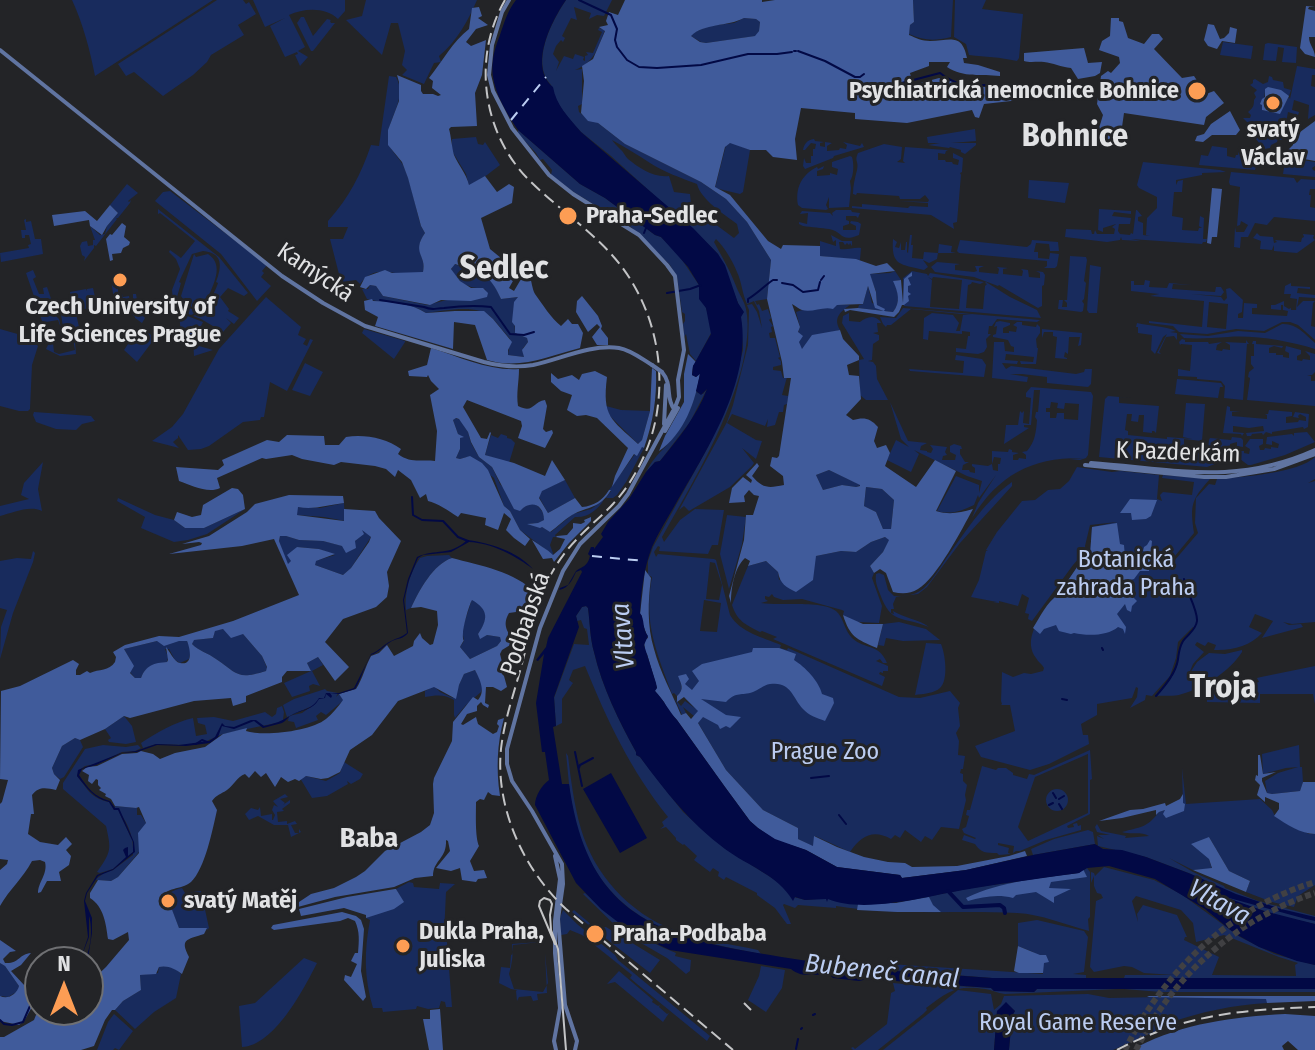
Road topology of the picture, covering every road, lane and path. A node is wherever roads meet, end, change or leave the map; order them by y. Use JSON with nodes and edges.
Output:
{"nodes":[{"id":1,"x":509,"y":0,"type":"edge"},
{"id":2,"x":0,"y":50,"type":"edge"},
{"id":3,"x":664,"y":373,"type":"junction"},
{"id":4,"x":666,"y":385,"type":"junction"},
{"id":5,"x":679,"y":392,"type":"junction"},
{"id":6,"x":671,"y":409,"type":"junction"},
{"id":7,"x":664,"y":426,"type":"junction"},
{"id":8,"x":661,"y":436,"type":"junction"},
{"id":9,"x":1315,"y":452,"type":"edge"},
{"id":10,"x":1091,"y":463,"type":"dead end"},
{"id":11,"x":1085,"y":465,"type":"dead end"},
{"id":12,"x":562,"y":1005,"type":"junction"},
{"id":13,"x":556,"y":1050,"type":"edge"},
{"id":14,"x":575,"y":1050,"type":"edge"}],
"edges":[{"from":1,"to":5,"type":"main road"},
{"from":2,"to":3,"type":"main road","name":"Kamýcká","bridge":true},
{"from":3,"to":4,"type":"main road"},
{"from":3,"to":6,"type":"main road"},
{"from":4,"to":6,"type":"main road"},
{"from":4,"to":7,"type":"main road"},
{"from":5,"to":6,"type":"main road"},
{"from":5,"to":8,"type":"main road"},
{"from":6,"to":7,"type":"main road","name":"Podbabská"},
{"from":7,"to":8,"type":"main road","name":"Podbabská"},
{"from":8,"to":12,"type":"main road","name":"Podbabská"},
{"from":9,"to":10,"type":"main road","name":"K Pazderkám"},
{"from":9,"to":11,"type":"main road","name":"K Pazderkám"},
{"from":12,"to":13,"type":"main road"},
{"from":12,"to":14,"type":"main road"}]}
